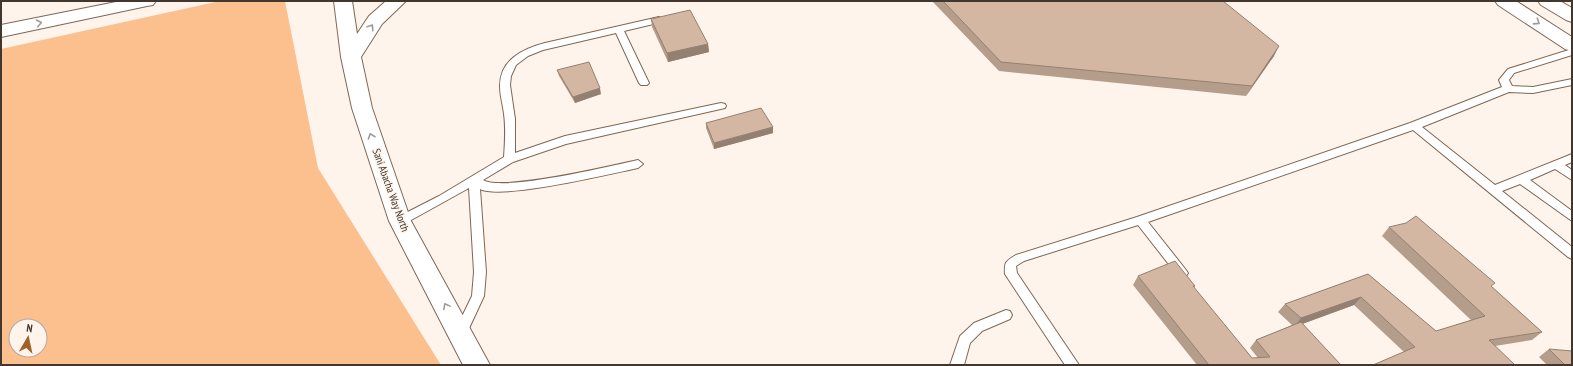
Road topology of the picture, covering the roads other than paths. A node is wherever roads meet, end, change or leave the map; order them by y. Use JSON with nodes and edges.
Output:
{"nodes":[{"id":1,"x":147,"y":1,"type":"edge"},
{"id":2,"x":343,"y":1,"type":"edge"},
{"id":3,"x":397,"y":1,"type":"edge"},
{"id":4,"x":1504,"y":1,"type":"edge"},
{"id":5,"x":1547,"y":1,"type":"edge"},
{"id":6,"x":1572,"y":16,"type":"edge"},
{"id":7,"x":659,"y":20,"type":"edge"},
{"id":8,"x":620,"y":29,"type":"junction"},
{"id":9,"x":1,"y":31,"type":"edge"},
{"id":10,"x":1572,"y":45,"type":"edge"},
{"id":11,"x":1572,"y":52,"type":"edge"},
{"id":12,"x":352,"y":57,"type":"junction"},
{"id":13,"x":1572,"y":82,"type":"edge"},
{"id":14,"x":644,"y":83,"type":"dead end"},
{"id":15,"x":1508,"y":89,"type":"junction"},
{"id":16,"x":721,"y":106,"type":"dead end"},
{"id":17,"x":1414,"y":126,"type":"junction"},
{"id":18,"x":1572,"y":158,"type":"edge"},
{"id":19,"x":509,"y":159,"type":"junction"},
{"id":20,"x":638,"y":164,"type":"dead end"},
{"id":21,"x":1556,"y":164,"type":"junction"},
{"id":22,"x":1572,"y":176,"type":"edge"},
{"id":23,"x":1522,"y":179,"type":"junction"},
{"id":24,"x":474,"y":180,"type":"junction"},
{"id":25,"x":1494,"y":190,"type":"junction"},
{"id":26,"x":1572,"y":217,"type":"edge"},
{"id":27,"x":1140,"y":220,"type":"junction"},
{"id":28,"x":400,"y":221,"type":"junction"},
{"id":29,"x":1572,"y":254,"type":"edge"},
{"id":30,"x":1188,"y":281,"type":"edge"},
{"id":31,"x":1006,"y":315,"type":"dead end"},
{"id":32,"x":460,"y":333,"type":"junction"},
{"id":33,"x":477,"y":365,"type":"edge"},
{"id":34,"x":957,"y":365,"type":"edge"},
{"id":35,"x":1072,"y":365,"type":"edge"}],
"edges":[{"from":9,"to":1,"type":"main road","one_way":true},
{"from":2,"to":12,"type":"main road","name":"Sani Abacha Way North"},
{"from":12,"to":3,"type":"main road","one_way":true},
{"from":4,"to":10,"type":"main road","one_way":true},
{"from":5,"to":6,"type":"main road"},
{"from":7,"to":8,"type":"lane"},
{"from":8,"to":14,"type":"lane"},
{"from":8,"to":19,"type":"lane"},
{"from":11,"to":15,"type":"lane"},
{"from":28,"to":12,"type":"main road","name":"Sani Abacha Way North","one_way":true},
{"from":13,"to":15,"type":"lane"},
{"from":15,"to":17,"type":"lane"},
{"from":16,"to":19,"type":"lane"},
{"from":17,"to":25,"type":"lane"},
{"from":17,"to":27,"type":"lane"},
{"from":18,"to":21,"type":"lane"},
{"from":19,"to":24,"type":"lane"},
{"from":20,"to":24,"type":"lane"},
{"from":21,"to":22,"type":"lane"},
{"from":21,"to":23,"type":"lane"},
{"from":23,"to":25,"type":"lane"},
{"from":23,"to":26,"type":"lane"},
{"from":24,"to":28,"type":"lane"},
{"from":24,"to":32,"type":"lane"},
{"from":25,"to":29,"type":"lane"},
{"from":27,"to":30,"type":"lane"},
{"from":27,"to":35,"type":"lane"},
{"from":32,"to":28,"type":"main road","name":"Sani Abacha Way North","one_way":true},
{"from":31,"to":34,"type":"lane"},
{"from":32,"to":33,"type":"main road","name":"Sani Abacha Way North"}]}
